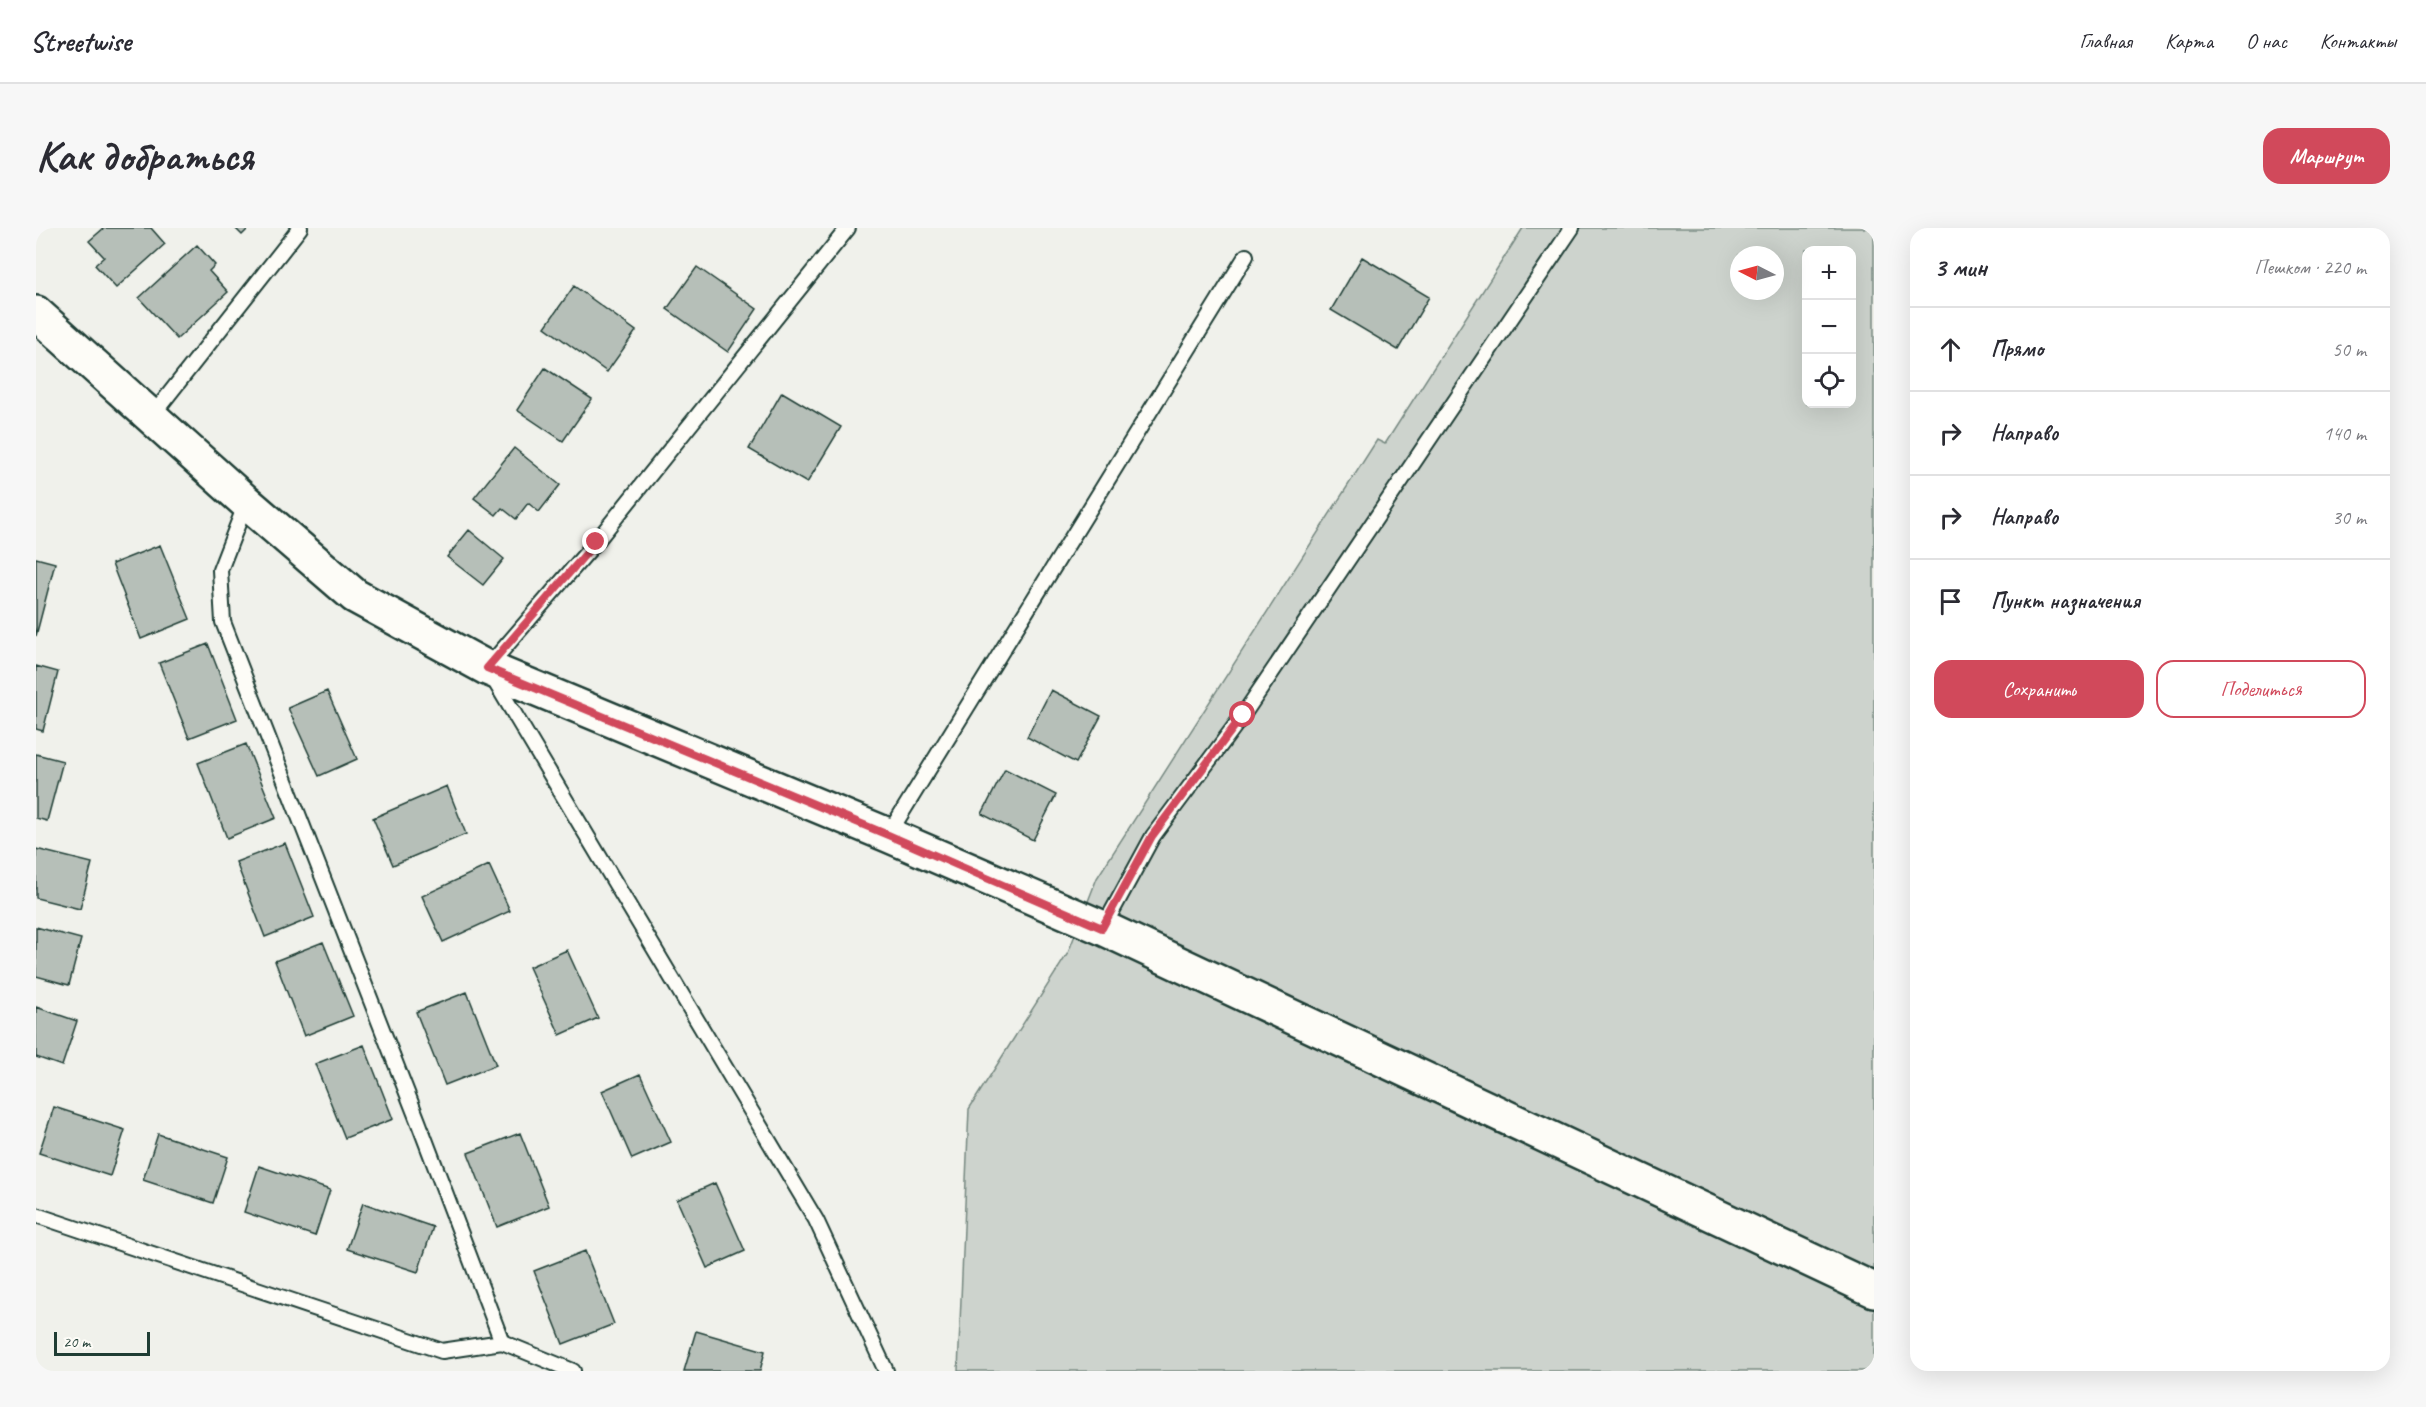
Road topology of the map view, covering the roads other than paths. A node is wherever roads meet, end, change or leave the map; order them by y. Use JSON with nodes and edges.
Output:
{"nodes":[{"id":1,"x":300,"y":228,"type":"edge"},
{"id":2,"x":848,"y":228,"type":"edge"},
{"id":3,"x":1572,"y":228,"type":"edge"},
{"id":4,"x":1246,"y":256,"type":"dead end"},
{"id":5,"x":36,"y":313,"type":"edge"},
{"id":6,"x":151,"y":417,"type":"junction"},
{"id":7,"x":247,"y":503,"type":"junction"},
{"id":8,"x":487,"y":668,"type":"junction"},
{"id":9,"x":888,"y":835,"type":"junction"},
{"id":10,"x":1102,"y":928,"type":"junction"},
{"id":11,"x":36,"y":1215,"type":"edge"},
{"id":12,"x":1874,"y":1290,"type":"edge"},
{"id":13,"x":502,"y":1342,"type":"junction"},
{"id":14,"x":573,"y":1371,"type":"edge"},
{"id":15,"x":886,"y":1371,"type":"edge"}],
"edges":[{"from":1,"to":6,"type":"lane"},
{"from":2,"to":8,"type":"lane"},
{"from":3,"to":10,"type":"lane"},
{"from":4,"to":9,"type":"lane"},
{"from":5,"to":6,"type":"street"},
{"from":6,"to":7,"type":"street"},
{"from":7,"to":8,"type":"street"},
{"from":7,"to":13,"type":"lane"},
{"from":8,"to":9,"type":"street"},
{"from":8,"to":15,"type":"lane"},
{"from":9,"to":10,"type":"street"},
{"from":10,"to":12,"type":"street"},
{"from":11,"to":13,"type":"lane"},
{"from":13,"to":14,"type":"lane"}]}
